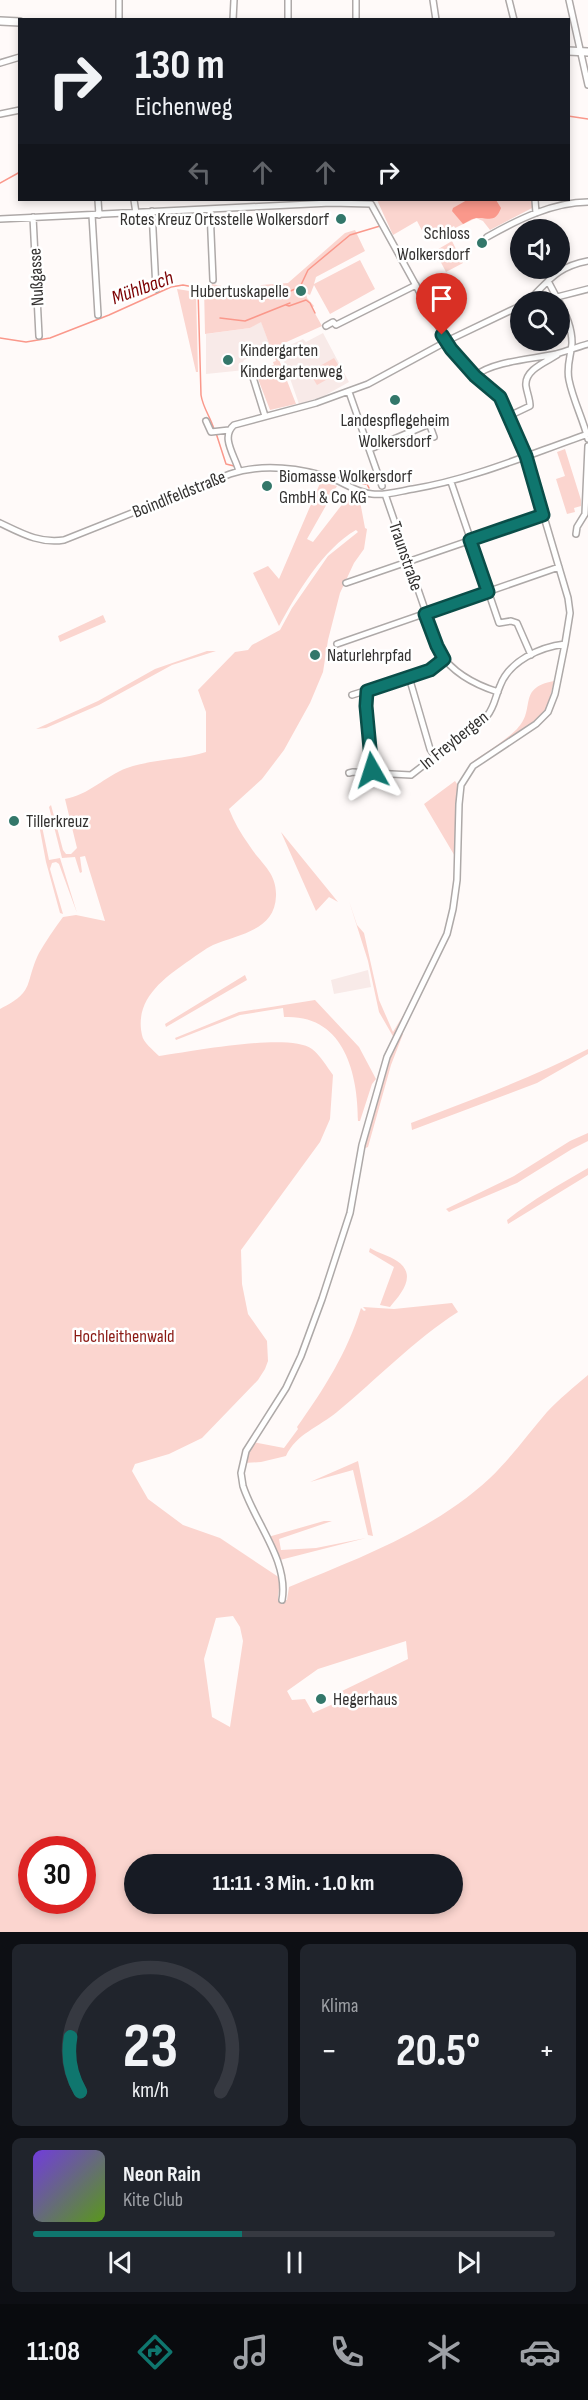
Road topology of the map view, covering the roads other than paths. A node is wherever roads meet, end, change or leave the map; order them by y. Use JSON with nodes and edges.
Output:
{"nodes":[{"id":1,"x":119,"y":0,"type":"edge"},
{"id":2,"x":234,"y":0,"type":"edge"},
{"id":3,"x":288,"y":0,"type":"edge"},
{"id":4,"x":356,"y":0,"type":"edge"},
{"id":5,"x":433,"y":0,"type":"edge"},
{"id":6,"x":509,"y":0,"type":"edge"},
{"id":7,"x":569,"y":0,"type":"edge"},
{"id":8,"x":119,"y":18,"type":"edge"},
{"id":9,"x":233,"y":18,"type":"edge"},
{"id":10,"x":288,"y":18,"type":"edge"},
{"id":11,"x":356,"y":18,"type":"edge"},
{"id":12,"x":436,"y":18,"type":"edge"},
{"id":13,"x":514,"y":18,"type":"edge"},
{"id":14,"x":0,"y":21,"type":"edge"},
{"id":15,"x":18,"y":22,"type":"edge"},
{"id":16,"x":570,"y":51,"type":"edge"},
{"id":17,"x":585,"y":52,"type":"edge"},
{"id":18,"x":18,"y":58,"type":"edge"},
{"id":19,"x":0,"y":63,"type":"edge"},
{"id":20,"x":588,"y":85,"type":"edge"},
{"id":21,"x":18,"y":110,"type":"edge"},
{"id":22,"x":0,"y":114,"type":"edge"},
{"id":23,"x":98,"y":201,"type":"edge"},
{"id":24,"x":134,"y":201,"type":"edge"},
{"id":25,"x":535,"y":201,"type":"edge"},
{"id":26,"x":588,"y":202,"type":"edge"},
{"id":27,"x":210,"y":210,"type":"junction"},
{"id":28,"x":152,"y":211,"type":"junction"},
{"id":29,"x":136,"y":213,"type":"junction"},
{"id":30,"x":536,"y":213,"type":"junction"},
{"id":31,"x":96,"y":215,"type":"junction"},
{"id":32,"x":33,"y":217,"type":"junction"},
{"id":33,"x":0,"y":219,"type":"edge"},
{"id":34,"x":487,"y":237,"type":"dead end"},
{"id":35,"x":588,"y":261,"type":"edge"},
{"id":36,"x":213,"y":280,"type":"dead end"},
{"id":37,"x":548,"y":281,"type":"junction"},
{"id":38,"x":416,"y":285,"type":"junction"},
{"id":39,"x":156,"y":289,"type":"dead end"},
{"id":40,"x":588,"y":289,"type":"edge"},
{"id":41,"x":538,"y":291,"type":"edge"},
{"id":42,"x":553,"y":291,"type":"edge"},
{"id":43,"x":570,"y":296,"type":"edge"},
{"id":44,"x":510,"y":312,"type":"edge"},
{"id":45,"x":98,"y":315,"type":"dead end"},
{"id":46,"x":326,"y":326,"type":"dead end"},
{"id":47,"x":39,"y":336,"type":"dead end"},
{"id":48,"x":447,"y":342,"type":"junction"},
{"id":49,"x":588,"y":344,"type":"edge"},
{"id":50,"x":570,"y":349,"type":"edge"},
{"id":51,"x":564,"y":351,"type":"edge"},
{"id":52,"x":570,"y":351,"type":"edge"},
{"id":53,"x":559,"y":353,"type":"junction"},
{"id":54,"x":251,"y":370,"type":"dead end"},
{"id":55,"x":475,"y":376,"type":"junction"},
{"id":56,"x":349,"y":392,"type":"junction"},
{"id":57,"x":265,"y":416,"type":"junction"},
{"id":58,"x":509,"y":416,"type":"junction"},
{"id":59,"x":206,"y":421,"type":"dead end"},
{"id":60,"x":229,"y":430,"type":"junction"},
{"id":61,"x":588,"y":436,"type":"edge"},
{"id":62,"x":434,"y":437,"type":"dead end"},
{"id":63,"x":588,"y":446,"type":"edge"},
{"id":64,"x":370,"y":449,"type":"junction"},
{"id":65,"x":526,"y":456,"type":"junction"},
{"id":66,"x":239,"y":471,"type":"junction"},
{"id":67,"x":451,"y":482,"type":"junction"},
{"id":68,"x":382,"y":486,"type":"dead end"},
{"id":69,"x":384,"y":494,"type":"junction"},
{"id":70,"x":543,"y":515,"type":"junction"},
{"id":71,"x":0,"y":523,"type":"edge"},
{"id":72,"x":576,"y":534,"type":"dead end"},
{"id":73,"x":470,"y":540,"type":"junction"},
{"id":74,"x":408,"y":562,"type":"junction"},
{"id":75,"x":559,"y":567,"type":"junction"},
{"id":76,"x":346,"y":583,"type":"dead end"},
{"id":77,"x":488,"y":592,"type":"junction"},
{"id":78,"x":425,"y":614,"type":"junction"},
{"id":79,"x":337,"y":644,"type":"dead end"},
{"id":80,"x":565,"y":644,"type":"junction"},
{"id":81,"x":531,"y":655,"type":"junction"},
{"id":82,"x":444,"y":659,"type":"junction"},
{"id":83,"x":409,"y":677,"type":"junction"},
{"id":84,"x":367,"y":691,"type":"junction"},
{"id":85,"x":498,"y":692,"type":"junction"},
{"id":86,"x":352,"y":695,"type":"dead end"},
{"id":87,"x":434,"y":755,"type":"junction"},
{"id":88,"x":349,"y":773,"type":"dead end"},
{"id":89,"x":374,"y":773,"type":"junction"},
{"id":90,"x":282,"y":1600,"type":"dead end"}],
"edges":[{"from":1,"to":8,"type":"street"},
{"from":2,"to":9,"type":"street"},
{"from":3,"to":10,"type":"street"},
{"from":4,"to":11,"type":"street"},
{"from":5,"to":12,"type":"street"},
{"from":6,"to":13,"type":"street"},
{"from":7,"to":17,"type":"street"},
{"from":14,"to":15,"type":"main road"},
{"from":16,"to":17,"type":"main road"},
{"from":17,"to":20,"type":"street"},
{"from":18,"to":19,"type":"street"},
{"from":21,"to":22,"type":"street"},
{"from":23,"to":31,"type":"street"},
{"from":24,"to":29,"type":"street"},
{"from":25,"to":30,"type":"street"},
{"from":26,"to":30,"type":"street"},
{"from":27,"to":28,"type":"street"},
{"from":27,"to":36,"type":"street"},
{"from":27,"to":38,"type":"street"},
{"from":28,"to":29,"type":"street"},
{"from":28,"to":39,"type":"street"},
{"from":29,"to":31,"type":"street"},
{"from":30,"to":34,"type":"street"},
{"from":31,"to":32,"type":"street"},
{"from":31,"to":45,"type":"street"},
{"from":32,"to":33,"type":"street"},
{"from":32,"to":47,"type":"street","name":"Nußgasse"},
{"from":35,"to":37,"type":"street"},
{"from":37,"to":41,"type":"street"},
{"from":37,"to":42,"type":"street"},
{"from":38,"to":46,"type":"street"},
{"from":38,"to":48,"type":"street"},
{"from":40,"to":43,"type":"street"},
{"from":44,"to":48,"type":"street"},
{"from":48,"to":55,"type":"street"},
{"from":48,"to":56,"type":"street"},
{"from":49,"to":50,"type":"street"},
{"from":51,"to":53,"type":"street"},
{"from":52,"to":61,"type":"street"},
{"from":53,"to":55,"type":"street"},
{"from":53,"to":58,"type":"street"},
{"from":54,"to":57,"type":"street"},
{"from":55,"to":58,"type":"street"},
{"from":56,"to":57,"type":"street"},
{"from":56,"to":64,"type":"street"},
{"from":57,"to":60,"type":"street"},
{"from":58,"to":65,"type":"street"},
{"from":59,"to":60,"type":"street"},
{"from":60,"to":66,"type":"street"},
{"from":61,"to":65,"type":"street","name":"Boindlfeldstraße"},
{"from":62,"to":64,"type":"street"},
{"from":63,"to":72,"type":"street"},
{"from":64,"to":68,"type":"street"},
{"from":65,"to":67,"type":"street","name":"Boindlfeldstraße"},
{"from":65,"to":70,"type":"street"},
{"from":66,"to":69,"type":"street","name":"Boindlfeldstraße"},
{"from":66,"to":71,"type":"street","name":"Boindlfeldstraße"},
{"from":67,"to":69,"type":"street","name":"Boindlfeldstraße"},
{"from":67,"to":73,"type":"street"},
{"from":69,"to":74,"type":"street","name":"Traunstraße"},
{"from":70,"to":73,"type":"street"},
{"from":70,"to":75,"type":"street"},
{"from":73,"to":74,"type":"street"},
{"from":73,"to":77,"type":"street"},
{"from":74,"to":76,"type":"street"},
{"from":74,"to":78,"type":"street","name":"Traunstraße"},
{"from":75,"to":77,"type":"street"},
{"from":75,"to":80,"type":"street"},
{"from":77,"to":78,"type":"street"},
{"from":77,"to":81,"type":"street"},
{"from":78,"to":79,"type":"street"},
{"from":78,"to":82,"type":"street","name":"Traunstraße"},
{"from":80,"to":81,"type":"street","name":"In Freybergen"},
{"from":80,"to":90,"type":"street"},
{"from":81,"to":85,"type":"street","name":"In Freybergen"},
{"from":82,"to":83,"type":"street"},
{"from":82,"to":85,"type":"street","name":"Traunstraße"},
{"from":83,"to":84,"type":"street"},
{"from":83,"to":87,"type":"street"},
{"from":84,"to":86,"type":"street"},
{"from":84,"to":89,"type":"street"},
{"from":85,"to":87,"type":"street","name":"In Freybergen"},
{"from":87,"to":89,"type":"street","name":"In Freybergen"},
{"from":88,"to":89,"type":"street","name":"In Freybergen"}]}
